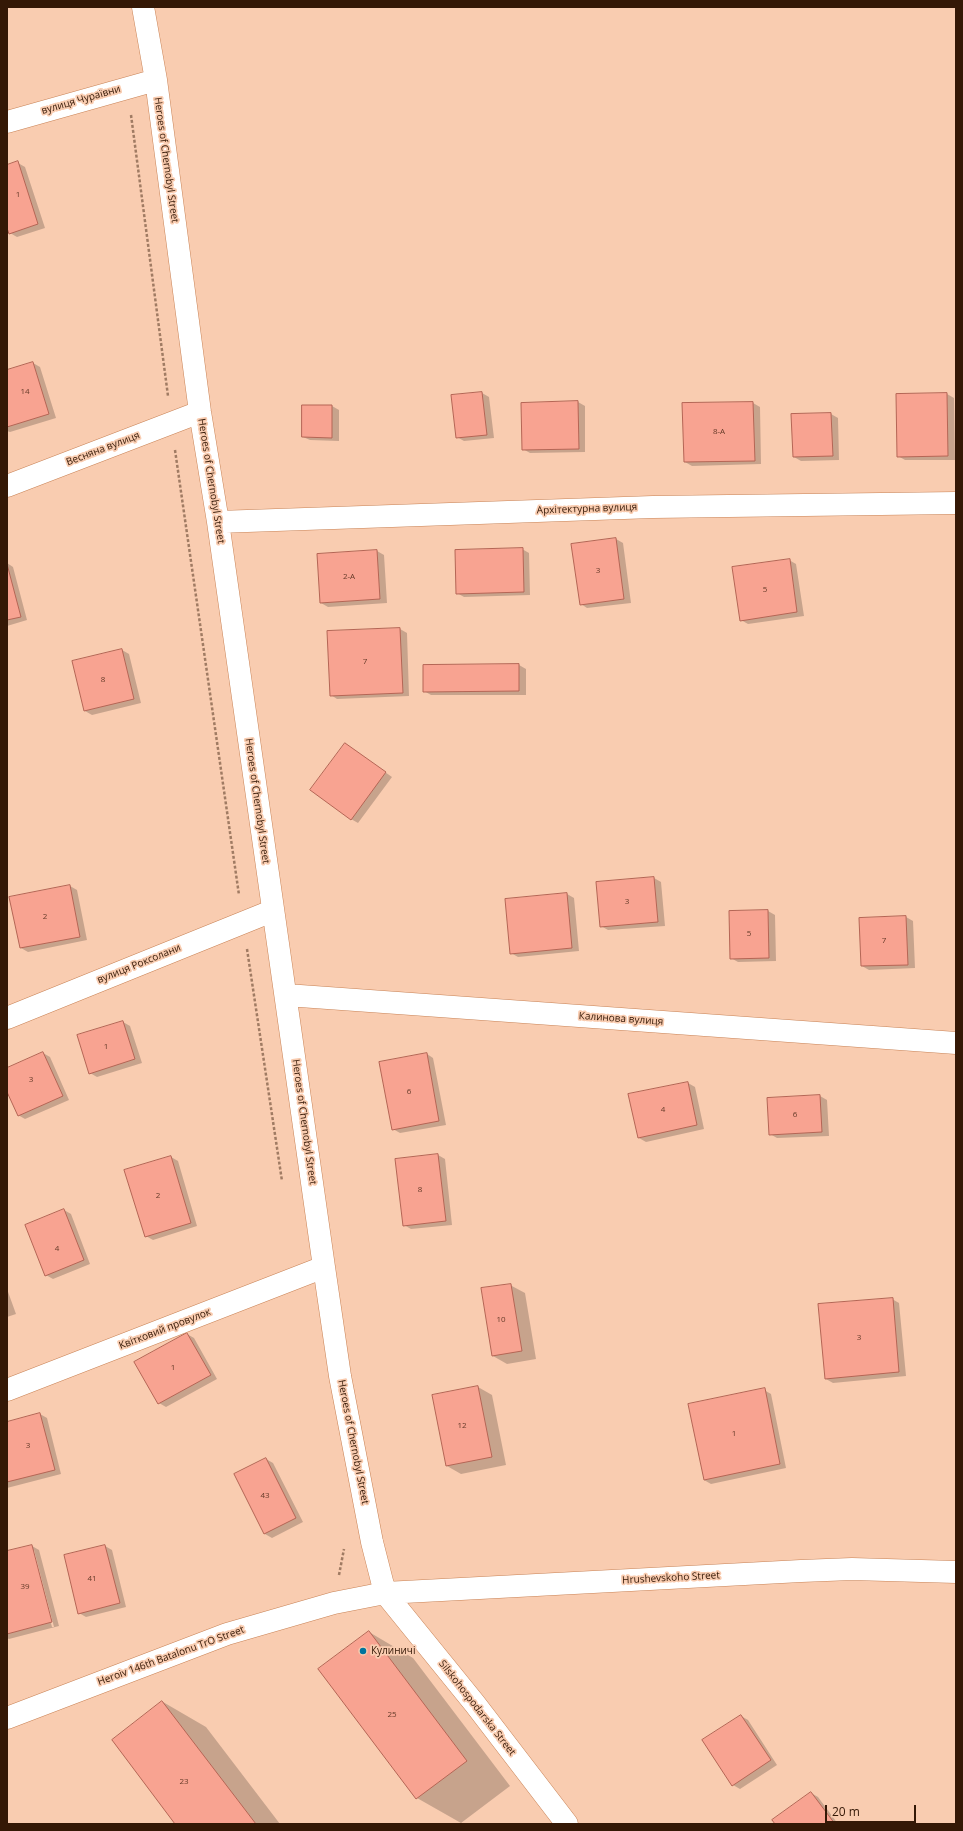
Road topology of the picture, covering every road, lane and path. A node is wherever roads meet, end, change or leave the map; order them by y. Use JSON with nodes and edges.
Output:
{"nodes":[{"id":1,"x":143,"y":7,"type":"edge"},
{"id":2,"x":156,"y":80,"type":"junction"},
{"id":3,"x":127,"y":87,"type":"junction"},
{"id":4,"x":7,"y":122,"type":"edge"},
{"id":5,"x":200,"y":412,"type":"junction"},
{"id":6,"x":172,"y":423,"type":"junction"},
{"id":7,"x":7,"y":486,"type":"edge"},
{"id":8,"x":956,"y":503,"type":"edge"},
{"id":9,"x":218,"y":522,"type":"junction"},
{"id":10,"x":272,"y":911,"type":"junction"},
{"id":11,"x":243,"y":922,"type":"junction"},
{"id":12,"x":286,"y":995,"type":"junction"},
{"id":13,"x":7,"y":1018,"type":"edge"},
{"id":14,"x":956,"y":1043,"type":"edge"},
{"id":15,"x":282,"y":1183,"type":"dead end"},
{"id":16,"x":324,"y":1267,"type":"junction"},
{"id":17,"x":7,"y":1390,"type":"edge"},
{"id":18,"x":345,"y":1544,"type":"dead end"},
{"id":19,"x":956,"y":1572,"type":"edge"},
{"id":20,"x":386,"y":1593,"type":"junction"},
{"id":21,"x":334,"y":1603,"type":"junction"},
{"id":22,"x":7,"y":1718,"type":"edge"},
{"id":23,"x":567,"y":1824,"type":"edge"}],
"edges":[{"from":1,"to":2,"type":"street","name":"Heroes of Chernobyl Street"},
{"from":2,"to":3,"type":"street","name":"вулиця Чураївни"},
{"from":2,"to":5,"type":"street","name":"Heroes of Chernobyl Street"},
{"from":3,"to":4,"type":"street","name":"вулиця Чураївни"},
{"from":3,"to":6,"type":"path"},
{"from":5,"to":6,"type":"street","name":"Весняна вулиця"},
{"from":5,"to":9,"type":"street","name":"Heroes of Chernobyl Street"},
{"from":6,"to":7,"type":"street","name":"Весняна вулиця"},
{"from":6,"to":11,"type":"path"},
{"from":8,"to":9,"type":"street","name":"Архітектурна вулиця"},
{"from":9,"to":10,"type":"street","name":"Heroes of Chernobyl Street"},
{"from":10,"to":11,"type":"street","name":"вулиця Роксолани"},
{"from":10,"to":12,"type":"street","name":"Heroes of Chernobyl Street"},
{"from":11,"to":13,"type":"street","name":"вулиця Роксолани"},
{"from":11,"to":15,"type":"path"},
{"from":12,"to":14,"type":"street","name":"Калинова вулиця"},
{"from":12,"to":16,"type":"street","name":"Heroes of Chernobyl Street"},
{"from":16,"to":17,"type":"street","name":"Квітковий провулок"},
{"from":16,"to":20,"type":"street","name":"Heroes of Chernobyl Street"},
{"from":18,"to":21,"type":"path"},
{"from":19,"to":20,"type":"street","name":"Hrushevskoho Street"},
{"from":20,"to":21,"type":"street","name":"Heroiv 146th Batalonu TrO Street"},
{"from":20,"to":23,"type":"street","name":"Silskohospodarska Street"},
{"from":21,"to":22,"type":"street","name":"Heroiv 146th Batalonu TrO Street"}]}
